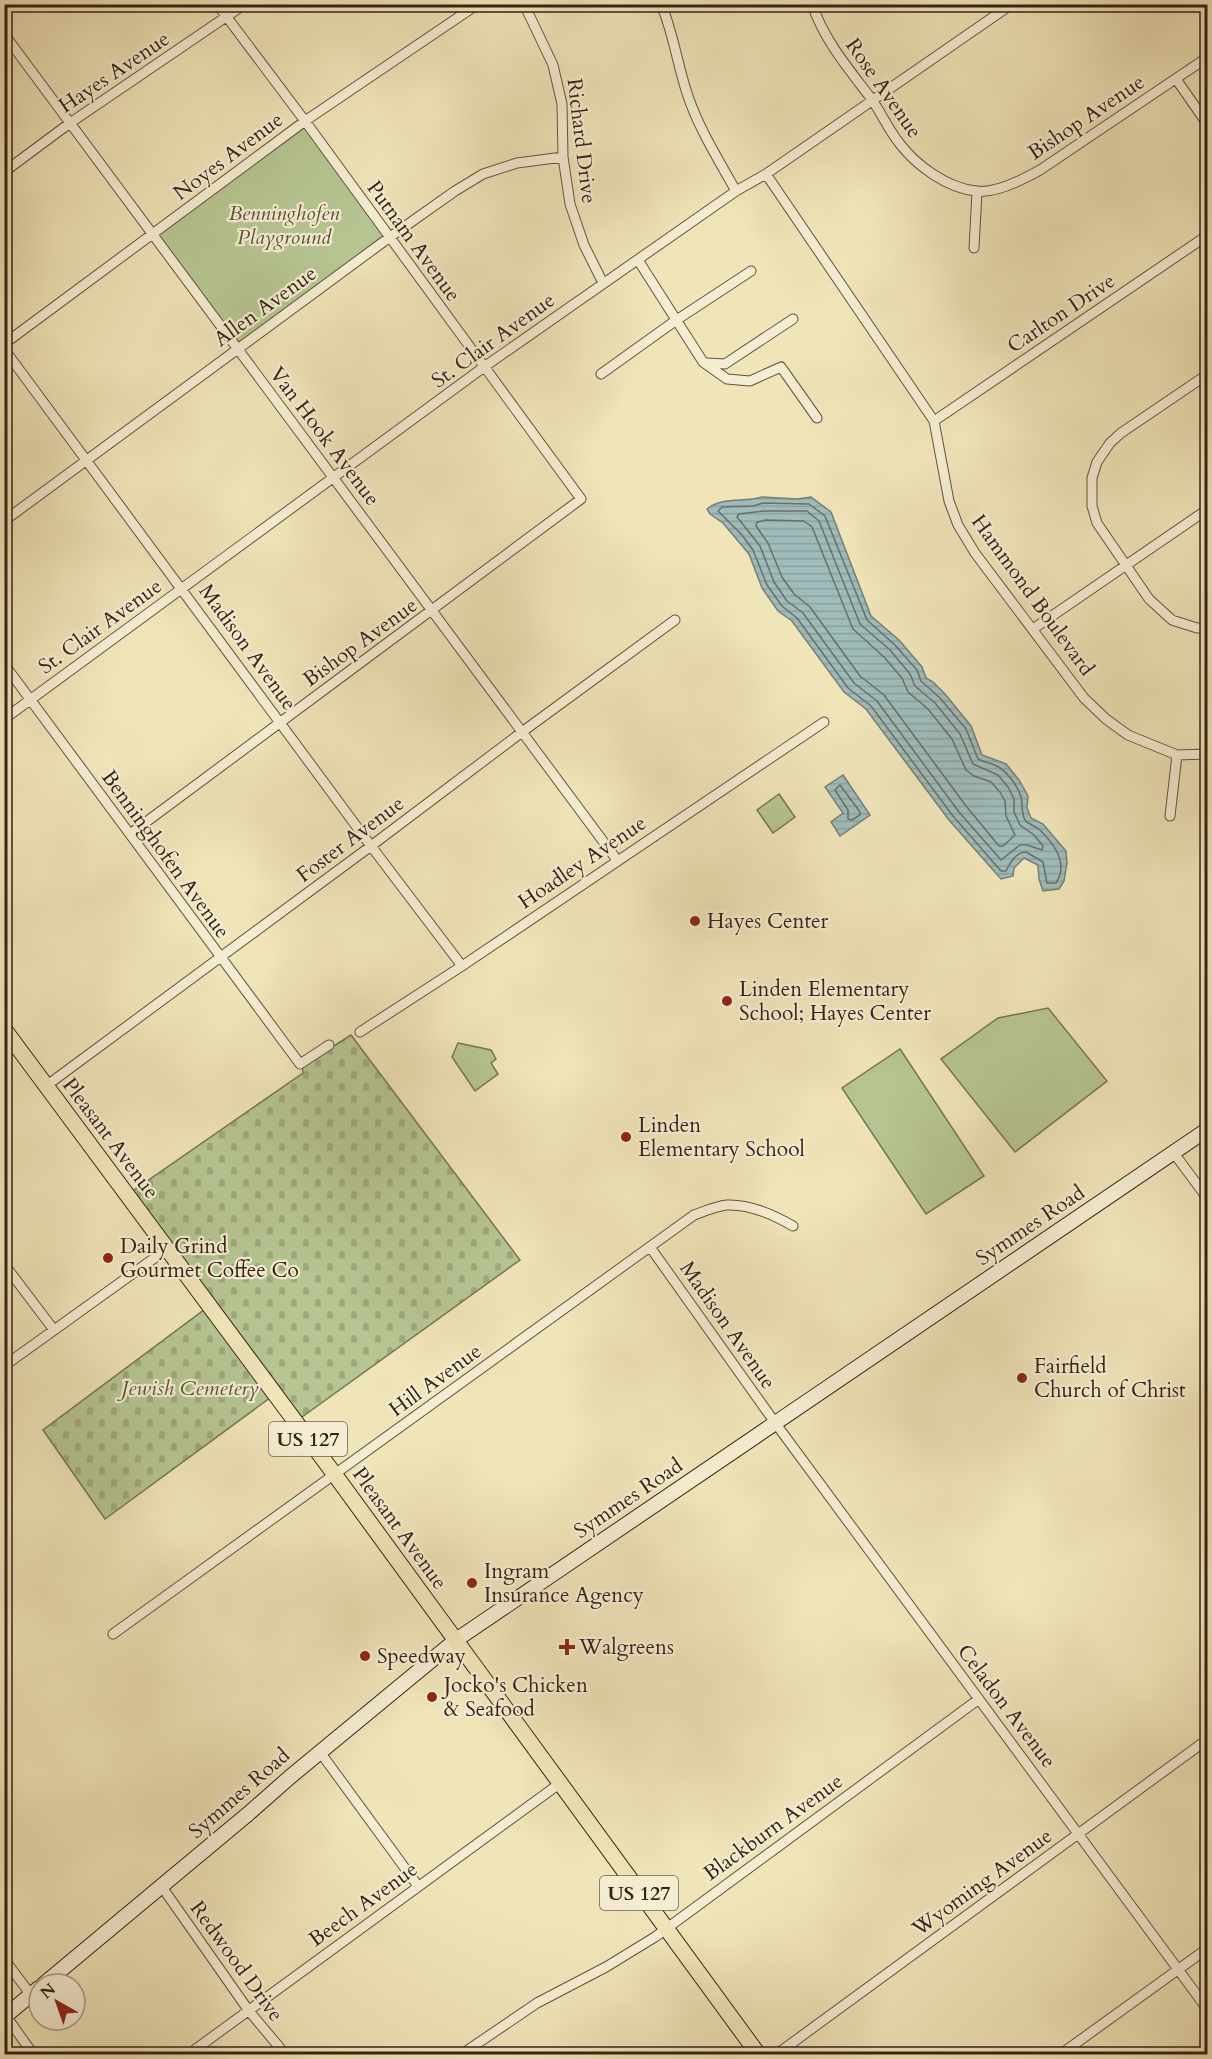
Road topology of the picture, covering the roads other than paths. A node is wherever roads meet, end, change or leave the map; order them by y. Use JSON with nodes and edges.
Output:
{"nodes":[{"id":1,"x":217,"y":4,"type":"edge"},
{"id":2,"x":245,"y":4,"type":"edge"},
{"id":3,"x":478,"y":4,"type":"edge"},
{"id":4,"x":524,"y":4,"type":"edge"},
{"id":5,"x":662,"y":4,"type":"edge"},
{"id":6,"x":812,"y":4,"type":"edge"},
{"id":7,"x":1012,"y":4,"type":"edge"},
{"id":8,"x":226,"y":17,"type":"junction"},
{"id":9,"x":4,"y":34,"type":"edge"},
{"id":10,"x":1208,"y":57,"type":"edge"},
{"id":11,"x":1176,"y":79,"type":"junction"},
{"id":12,"x":872,"y":100,"type":"junction"},
{"id":13,"x":305,"y":121,"type":"junction"},
{"id":14,"x":70,"y":123,"type":"junction"},
{"id":15,"x":1208,"y":125,"type":"edge"},
{"id":16,"x":563,"y":157,"type":"junction"},
{"id":17,"x":4,"y":172,"type":"edge"},
{"id":18,"x":766,"y":174,"type":"junction"},
{"id":19,"x":736,"y":191,"type":"junction"},
{"id":20,"x":977,"y":192,"type":"junction"},
{"id":21,"x":154,"y":235,"type":"junction"},
{"id":22,"x":1208,"y":235,"type":"edge"},
{"id":23,"x":390,"y":237,"type":"junction"},
{"id":24,"x":974,"y":248,"type":"dead end"},
{"id":25,"x":638,"y":260,"type":"junction"},
{"id":26,"x":752,"y":272,"type":"dead end"},
{"id":27,"x":603,"y":283,"type":"junction"},
{"id":28,"x":793,"y":319,"type":"dead end"},
{"id":29,"x":675,"y":321,"type":"junction"},
{"id":30,"x":4,"y":344,"type":"edge"},
{"id":31,"x":4,"y":349,"type":"edge"},
{"id":32,"x":237,"y":349,"type":"junction"},
{"id":33,"x":703,"y":362,"type":"junction"},
{"id":34,"x":484,"y":367,"type":"junction"},
{"id":35,"x":601,"y":374,"type":"dead end"},
{"id":36,"x":1208,"y":374,"type":"edge"},
{"id":37,"x":817,"y":418,"type":"dead end"},
{"id":38,"x":934,"y":421,"type":"junction"},
{"id":39,"x":86,"y":460,"type":"junction"},
{"id":40,"x":333,"y":478,"type":"junction"},
{"id":41,"x":580,"y":499,"type":"joint"},
{"id":42,"x":1208,"y":509,"type":"edge"},
{"id":43,"x":4,"y":520,"type":"edge"},
{"id":44,"x":1126,"y":564,"type":"junction"},
{"id":45,"x":182,"y":588,"type":"junction"},
{"id":46,"x":433,"y":611,"type":"junction"},
{"id":47,"x":675,"y":620,"type":"dead end"},
{"id":48,"x":1208,"y":628,"type":"edge"},
{"id":49,"x":1033,"y":629,"type":"junction"},
{"id":50,"x":4,"y":664,"type":"edge"},
{"id":51,"x":30,"y":699,"type":"junction"},
{"id":52,"x":4,"y":719,"type":"edge"},
{"id":53,"x":280,"y":721,"type":"junction"},
{"id":54,"x":824,"y":722,"type":"dead end"},
{"id":55,"x":522,"y":732,"type":"junction"},
{"id":56,"x":1208,"y":754,"type":"edge"},
{"id":57,"x":1178,"y":755,"type":"junction"},
{"id":58,"x":1170,"y":816,"type":"dead end"},
{"id":59,"x":130,"y":834,"type":"junction"},
{"id":60,"x":371,"y":846,"type":"junction"},
{"id":61,"x":617,"y":860,"type":"junction"},
{"id":62,"x":219,"y":958,"type":"junction"},
{"id":63,"x":462,"y":966,"type":"junction"},
{"id":64,"x":4,"y":1029,"type":"edge"},
{"id":65,"x":360,"y":1032,"type":"dead end"},
{"id":66,"x":329,"y":1045,"type":"dead end"},
{"id":67,"x":46,"y":1086,"type":"junction"},
{"id":68,"x":1208,"y":1129,"type":"edge"},
{"id":69,"x":1173,"y":1152,"type":"junction"},
{"id":70,"x":1208,"y":1199,"type":"edge"},
{"id":71,"x":793,"y":1226,"type":"dead end"},
{"id":72,"x":650,"y":1247,"type":"junction"},
{"id":73,"x":167,"y":1249,"type":"junction"},
{"id":74,"x":4,"y":1264,"type":"edge"},
{"id":75,"x":54,"y":1330,"type":"junction"},
{"id":76,"x":4,"y":1366,"type":"edge"},
{"id":77,"x":776,"y":1424,"type":"junction"},
{"id":78,"x":335,"y":1475,"type":"junction"},
{"id":79,"x":113,"y":1634,"type":"dead end"},
{"id":80,"x":456,"y":1640,"type":"junction"},
{"id":81,"x":980,"y":1699,"type":"junction"},
{"id":82,"x":1208,"y":1739,"type":"edge"},
{"id":83,"x":320,"y":1752,"type":"junction"},
{"id":84,"x":559,"y":1784,"type":"junction"},
{"id":85,"x":1079,"y":1833,"type":"junction"},
{"id":86,"x":418,"y":1886,"type":"junction"},
{"id":87,"x":162,"y":1887,"type":"junction"},
{"id":88,"x":665,"y":1928,"type":"junction"},
{"id":89,"x":1208,"y":1948,"type":"edge"},
{"id":90,"x":4,"y":1959,"type":"edge"},
{"id":91,"x":1178,"y":1969,"type":"junction"},
{"id":92,"x":59,"y":1972,"type":"edge"},
{"id":93,"x":27,"y":1983,"type":"edge"},
{"id":94,"x":27,"y":1998,"type":"edge"},
{"id":95,"x":1208,"y":2010,"type":"edge"},
{"id":96,"x":249,"y":2011,"type":"junction"},
{"id":97,"x":5,"y":2016,"type":"edge"},
{"id":98,"x":33,"y":2055,"type":"edge"},
{"id":99,"x":189,"y":2055,"type":"edge"},
{"id":100,"x":285,"y":2055,"type":"edge"},
{"id":101,"x":462,"y":2055,"type":"edge"},
{"id":102,"x":758,"y":2055,"type":"edge"},
{"id":103,"x":777,"y":2055,"type":"edge"},
{"id":104,"x":1061,"y":2055,"type":"edge"}],
"edges":[{"from":1,"to":8,"type":"street","name":"Putnam Avenue"},
{"from":2,"to":8,"type":"street","name":"Hayes Avenue"},
{"from":3,"to":13,"type":"street","name":"Noyes Avenue"},
{"from":4,"to":16,"type":"street","name":"Richard Drive"},
{"from":5,"to":19,"type":"street"},
{"from":6,"to":12,"type":"street","name":"Rose Avenue"},
{"from":7,"to":12,"type":"street","name":"St. Clair Avenue"},
{"from":8,"to":13,"type":"street","name":"Putnam Avenue"},
{"from":8,"to":14,"type":"street","name":"Hayes Avenue"},
{"from":9,"to":14,"type":"street","name":"Van Hook Avenue"},
{"from":10,"to":11,"type":"street","name":"Bishop Avenue"},
{"from":11,"to":15,"type":"street"},
{"from":11,"to":20,"type":"street","name":"Bishop Avenue"},
{"from":12,"to":18,"type":"street","name":"St. Clair Avenue"},
{"from":12,"to":20,"type":"street","name":"Rose Avenue"},
{"from":13,"to":21,"type":"street","name":"Noyes Avenue"},
{"from":13,"to":23,"type":"street","name":"Putnam Avenue"},
{"from":14,"to":17,"type":"street","name":"Hayes Avenue"},
{"from":14,"to":21,"type":"street","name":"Van Hook Avenue"},
{"from":16,"to":23,"type":"street","name":"Allen Avenue"},
{"from":16,"to":27,"type":"street","name":"Richard Drive"},
{"from":18,"to":19,"type":"street","name":"St. Clair Avenue"},
{"from":18,"to":38,"type":"street","name":"Hammond Boulevard"},
{"from":19,"to":25,"type":"street","name":"St. Clair Avenue"},
{"from":20,"to":24,"type":"street"},
{"from":21,"to":30,"type":"street","name":"Noyes Avenue"},
{"from":21,"to":32,"type":"street","name":"Van Hook Avenue"},
{"from":22,"to":38,"type":"street","name":"Carlton Drive"},
{"from":23,"to":32,"type":"street","name":"Allen Avenue"},
{"from":23,"to":34,"type":"street","name":"Putnam Avenue"},
{"from":25,"to":27,"type":"street","name":"St. Clair Avenue"},
{"from":25,"to":29,"type":"street"},
{"from":26,"to":29,"type":"street"},
{"from":27,"to":34,"type":"street","name":"St. Clair Avenue"},
{"from":28,"to":33,"type":"street"},
{"from":29,"to":33,"type":"street"},
{"from":29,"to":35,"type":"street"},
{"from":31,"to":39,"type":"street","name":"Madison Avenue"},
{"from":32,"to":39,"type":"street","name":"Allen Avenue"},
{"from":32,"to":40,"type":"street","name":"Van Hook Avenue"},
{"from":33,"to":37,"type":"street"},
{"from":34,"to":40,"type":"street","name":"St. Clair Avenue"},
{"from":34,"to":41,"type":"street","name":"Putnam Avenue"},
{"from":36,"to":44,"type":"street"},
{"from":38,"to":49,"type":"street","name":"Hammond Boulevard"},
{"from":39,"to":43,"type":"street","name":"Allen Avenue"},
{"from":39,"to":45,"type":"street","name":"Madison Avenue"},
{"from":40,"to":45,"type":"street","name":"St. Clair Avenue"},
{"from":40,"to":46,"type":"street","name":"Van Hook Avenue"},
{"from":41,"to":46,"type":"street","name":"Bishop Avenue"},
{"from":42,"to":44,"type":"street"},
{"from":44,"to":48,"type":"street"},
{"from":44,"to":49,"type":"street"},
{"from":45,"to":51,"type":"street","name":"St. Clair Avenue"},
{"from":45,"to":53,"type":"street","name":"Madison Avenue"},
{"from":46,"to":53,"type":"street","name":"Bishop Avenue"},
{"from":46,"to":55,"type":"street","name":"Van Hook Avenue"},
{"from":47,"to":55,"type":"street","name":"Foster Avenue"},
{"from":49,"to":57,"type":"street","name":"Hammond Boulevard"},
{"from":50,"to":51,"type":"street","name":"Benninghofen Avenue"},
{"from":51,"to":52,"type":"street","name":"St. Clair Avenue"},
{"from":51,"to":59,"type":"street","name":"Benninghofen Avenue"},
{"from":53,"to":59,"type":"street","name":"Bishop Avenue"},
{"from":53,"to":60,"type":"street","name":"Madison Avenue"},
{"from":54,"to":61,"type":"street","name":"Hoadley Avenue"},
{"from":55,"to":60,"type":"street","name":"Foster Avenue"},
{"from":55,"to":61,"type":"street","name":"Van Hook Avenue"},
{"from":56,"to":57,"type":"street","name":"Hammond Boulevard"},
{"from":57,"to":58,"type":"street"},
{"from":59,"to":62,"type":"street","name":"Benninghofen Avenue"},
{"from":60,"to":62,"type":"street","name":"Foster Avenue"},
{"from":60,"to":63,"type":"street","name":"Madison Avenue"},
{"from":61,"to":63,"type":"street","name":"Hoadley Avenue"},
{"from":62,"to":66,"type":"street","name":"Benninghofen Avenue"},
{"from":62,"to":67,"type":"street","name":"Foster Avenue"},
{"from":63,"to":65,"type":"street","name":"Hoadley Avenue"},
{"from":64,"to":67,"type":"main road","name":"Pleasant Avenue","number":"US 127"},
{"from":67,"to":73,"type":"main road","name":"Pleasant Avenue","number":"US 127"},
{"from":68,"to":69,"type":"main road","name":"Symmes Road"},
{"from":69,"to":70,"type":"street"},
{"from":69,"to":77,"type":"main road","name":"Symmes Road"},
{"from":71,"to":72,"type":"street","name":"Hill Avenue"},
{"from":72,"to":77,"type":"street","name":"Madison Avenue"},
{"from":72,"to":78,"type":"street","name":"Hill Avenue"},
{"from":73,"to":75,"type":"street"},
{"from":73,"to":78,"type":"main road","name":"Pleasant Avenue","number":"US 127"},
{"from":74,"to":75,"type":"street"},
{"from":75,"to":76,"type":"street"},
{"from":77,"to":80,"type":"main road","name":"Symmes Road"},
{"from":77,"to":81,"type":"street","name":"Celadon Avenue"},
{"from":78,"to":79,"type":"street","name":"Hill Avenue"},
{"from":78,"to":80,"type":"main road","name":"Pleasant Avenue","number":"US 127"},
{"from":80,"to":83,"type":"main road","name":"Symmes Road"},
{"from":80,"to":84,"type":"main road","name":"Pleasant Avenue","number":"US 127"},
{"from":81,"to":85,"type":"street","name":"Celadon Avenue"},
{"from":81,"to":88,"type":"street","name":"Blackburn Avenue"},
{"from":82,"to":85,"type":"street","name":"Wyoming Avenue"},
{"from":83,"to":86,"type":"street"},
{"from":83,"to":87,"type":"main road","name":"Symmes Road"},
{"from":84,"to":86,"type":"street","name":"Beech Avenue"},
{"from":84,"to":88,"type":"main road","name":"Pleasant Avenue","number":"US 127"},
{"from":85,"to":91,"type":"street","name":"Celadon Avenue"},
{"from":85,"to":103,"type":"street","name":"Wyoming Avenue"},
{"from":86,"to":96,"type":"street","name":"Beech Avenue"},
{"from":87,"to":92,"type":"main road","name":"Symmes Road"},
{"from":87,"to":96,"type":"street","name":"Redwood Drive"},
{"from":88,"to":101,"type":"street","name":"Blackburn Avenue"},
{"from":88,"to":102,"type":"main road","name":"Pleasant Avenue","number":"US 127"},
{"from":89,"to":91,"type":"street"},
{"from":90,"to":93,"type":"street"},
{"from":91,"to":95,"type":"street","name":"Celadon Avenue"},
{"from":91,"to":104,"type":"street"},
{"from":94,"to":97,"type":"main road"},
{"from":96,"to":99,"type":"street","name":"Beech Avenue"},
{"from":96,"to":100,"type":"street","name":"Redwood Drive"},
{"from":97,"to":98,"type":"street"}]}
